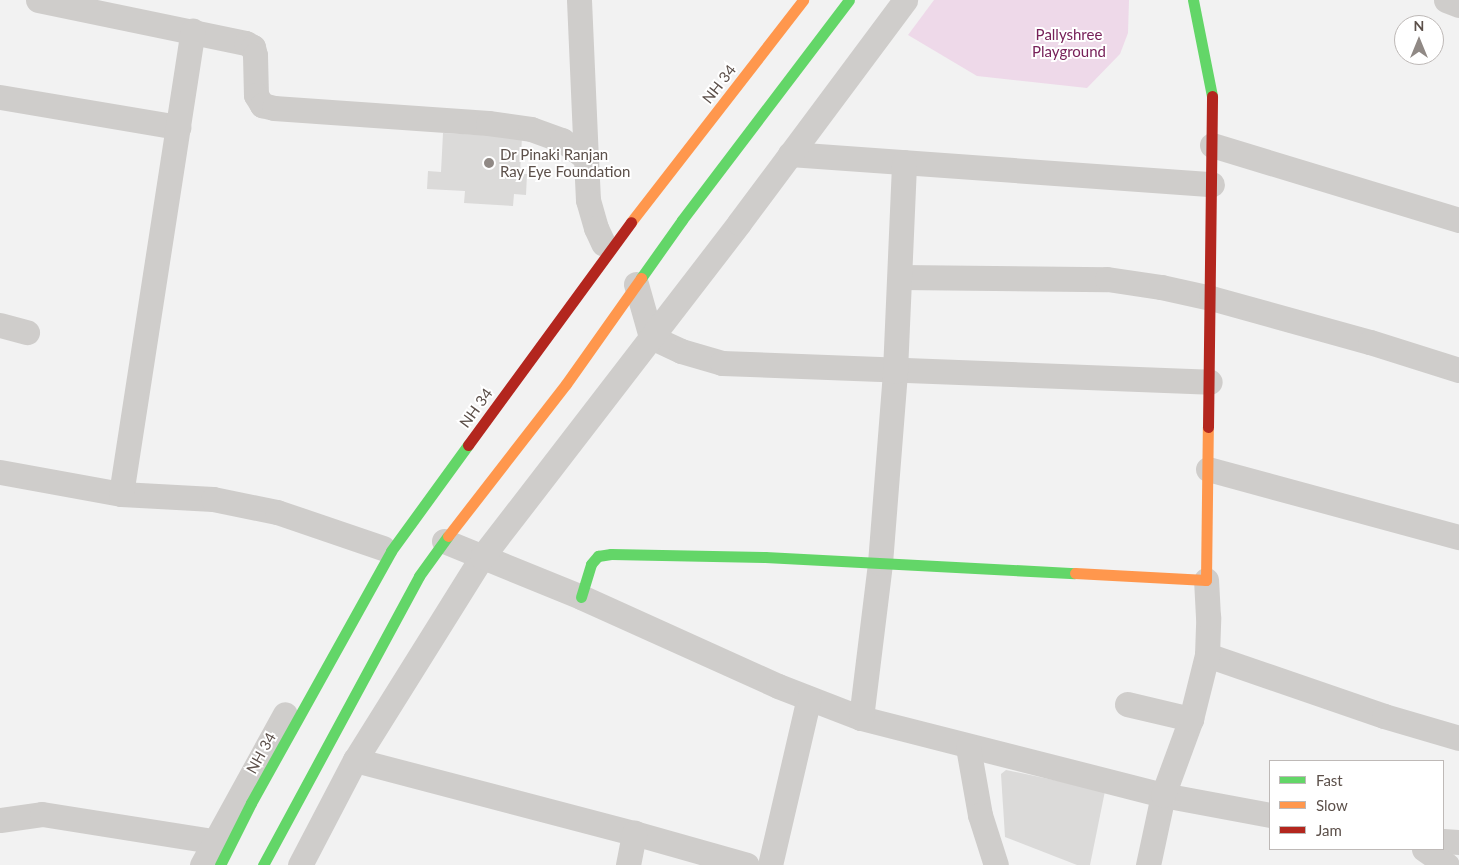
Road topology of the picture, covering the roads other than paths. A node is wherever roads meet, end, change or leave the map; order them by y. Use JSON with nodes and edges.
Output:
{"nodes":[{"id":1,"x":38,"y":0,"type":"edge"},
{"id":2,"x":579,"y":0,"type":"edge"},
{"id":3,"x":793,"y":0,"type":"edge"},
{"id":4,"x":802,"y":0,"type":"edge"},
{"id":5,"x":848,"y":0,"type":"edge"},
{"id":6,"x":905,"y":0,"type":"edge"},
{"id":7,"x":1193,"y":0,"type":"edge"},
{"id":8,"x":1446,"y":0,"type":"edge"},
{"id":9,"x":1459,"y":6,"type":"edge"},
{"id":10,"x":193,"y":31,"type":"junction"},
{"id":11,"x":0,"y":97,"type":"edge"},
{"id":12,"x":178,"y":127,"type":"junction"},
{"id":13,"x":1212,"y":145,"type":"junction"},
{"id":14,"x":790,"y":154,"type":"junction"},
{"id":15,"x":586,"y":158,"type":"junction"},
{"id":16,"x":904,"y":162,"type":"junction"},
{"id":17,"x":1212,"y":184,"type":"junction"},
{"id":18,"x":1459,"y":220,"type":"edge"},
{"id":19,"x":603,"y":243,"type":"junction"},
{"id":20,"x":900,"y":276,"type":"junction"},
{"id":21,"x":636,"y":284,"type":"junction"},
{"id":22,"x":1211,"y":298,"type":"junction"},
{"id":23,"x":0,"y":325,"type":"edge"},
{"id":24,"x":27,"y":332,"type":"dead end"},
{"id":25,"x":651,"y":337,"type":"junction"},
{"id":26,"x":895,"y":370,"type":"junction"},
{"id":27,"x":1459,"y":370,"type":"edge"},
{"id":28,"x":1210,"y":382,"type":"junction"},
{"id":29,"x":1208,"y":469,"type":"junction"},
{"id":30,"x":0,"y":472,"type":"edge"},
{"id":31,"x":120,"y":494,"type":"junction"},
{"id":32,"x":1459,"y":537,"type":"edge"},
{"id":33,"x":444,"y":542,"type":"junction"},
{"id":34,"x":383,"y":548,"type":"junction"},
{"id":35,"x":482,"y":556,"type":"junction"},
{"id":36,"x":880,"y":562,"type":"junction"},
{"id":37,"x":1206,"y":580,"type":"junction"},
{"id":38,"x":581,"y":597,"type":"junction"},
{"id":39,"x":1207,"y":655,"type":"junction"},
{"id":40,"x":809,"y":698,"type":"junction"},
{"id":41,"x":1127,"y":704,"type":"dead end"},
{"id":42,"x":861,"y":718,"type":"junction"},
{"id":43,"x":1191,"y":719,"type":"junction"},
{"id":44,"x":1459,"y":738,"type":"edge"},
{"id":45,"x":968,"y":747,"type":"junction"},
{"id":46,"x":355,"y":760,"type":"junction"},
{"id":47,"x":1162,"y":794,"type":"junction"},
{"id":48,"x":1269,"y":815,"type":"edge"},
{"id":49,"x":0,"y":820,"type":"edge"},
{"id":50,"x":634,"y":833,"type":"junction"},
{"id":51,"x":213,"y":841,"type":"junction"},
{"id":52,"x":1444,"y":841,"type":"edge"},
{"id":53,"x":1459,"y":842,"type":"edge"},
{"id":54,"x":1425,"y":850,"type":"edge"},
{"id":55,"x":202,"y":865,"type":"edge"},
{"id":56,"x":220,"y":865,"type":"edge"},
{"id":57,"x":263,"y":865,"type":"edge"},
{"id":58,"x":300,"y":865,"type":"edge"},
{"id":59,"x":628,"y":865,"type":"edge"},
{"id":60,"x":747,"y":865,"type":"edge"},
{"id":61,"x":770,"y":865,"type":"edge"},
{"id":62,"x":996,"y":865,"type":"edge"},
{"id":63,"x":1148,"y":865,"type":"edge"},
{"id":64,"x":1447,"y":865,"type":"edge"}],
"edges":[{"from":1,"to":10,"type":"street"},
{"from":2,"to":15,"type":"street"},
{"from":3,"to":19,"type":"street"},
{"from":4,"to":56,"type":"main road","name":"NH 34"},
{"from":5,"to":21,"type":"main road"},
{"from":6,"to":14,"type":"street"},
{"from":7,"to":13,"type":"main road"},
{"from":8,"to":9,"type":"street"},
{"from":10,"to":12,"type":"street"},
{"from":10,"to":15,"type":"street"},
{"from":11,"to":12,"type":"street"},
{"from":12,"to":31,"type":"street"},
{"from":13,"to":17,"type":"main road"},
{"from":13,"to":18,"type":"street"},
{"from":14,"to":16,"type":"street"},
{"from":14,"to":25,"type":"street"},
{"from":15,"to":19,"type":"street"},
{"from":16,"to":17,"type":"street"},
{"from":16,"to":20,"type":"street"},
{"from":17,"to":22,"type":"main road"},
{"from":19,"to":34,"type":"street"},
{"from":20,"to":22,"type":"street"},
{"from":20,"to":26,"type":"street"},
{"from":21,"to":25,"type":"street"},
{"from":21,"to":33,"type":"main road"},
{"from":22,"to":27,"type":"street"},
{"from":22,"to":28,"type":"main road"},
{"from":23,"to":24,"type":"street"},
{"from":25,"to":26,"type":"street"},
{"from":25,"to":35,"type":"street"},
{"from":26,"to":28,"type":"street"},
{"from":26,"to":36,"type":"street"},
{"from":28,"to":29,"type":"main road"},
{"from":29,"to":32,"type":"street"},
{"from":29,"to":37,"type":"main road"},
{"from":30,"to":31,"type":"street"},
{"from":31,"to":34,"type":"street"},
{"from":33,"to":35,"type":"street"},
{"from":33,"to":57,"type":"main road"},
{"from":34,"to":51,"type":"street"},
{"from":35,"to":38,"type":"street"},
{"from":35,"to":46,"type":"street"},
{"from":36,"to":37,"type":"main road"},
{"from":36,"to":38,"type":"main road"},
{"from":36,"to":42,"type":"street"},
{"from":37,"to":39,"type":"street"},
{"from":38,"to":40,"type":"street"},
{"from":39,"to":43,"type":"street"},
{"from":39,"to":44,"type":"street"},
{"from":40,"to":42,"type":"street"},
{"from":40,"to":61,"type":"street"},
{"from":41,"to":43,"type":"street"},
{"from":42,"to":45,"type":"street"},
{"from":43,"to":47,"type":"street"},
{"from":45,"to":47,"type":"street"},
{"from":45,"to":62,"type":"street"},
{"from":46,"to":50,"type":"street"},
{"from":46,"to":58,"type":"street"},
{"from":47,"to":48,"type":"street"},
{"from":47,"to":63,"type":"street"},
{"from":49,"to":51,"type":"street"},
{"from":50,"to":59,"type":"street"},
{"from":50,"to":60,"type":"street"},
{"from":51,"to":55,"type":"street"},
{"from":52,"to":53,"type":"street"},
{"from":54,"to":64,"type":"street"}]}
